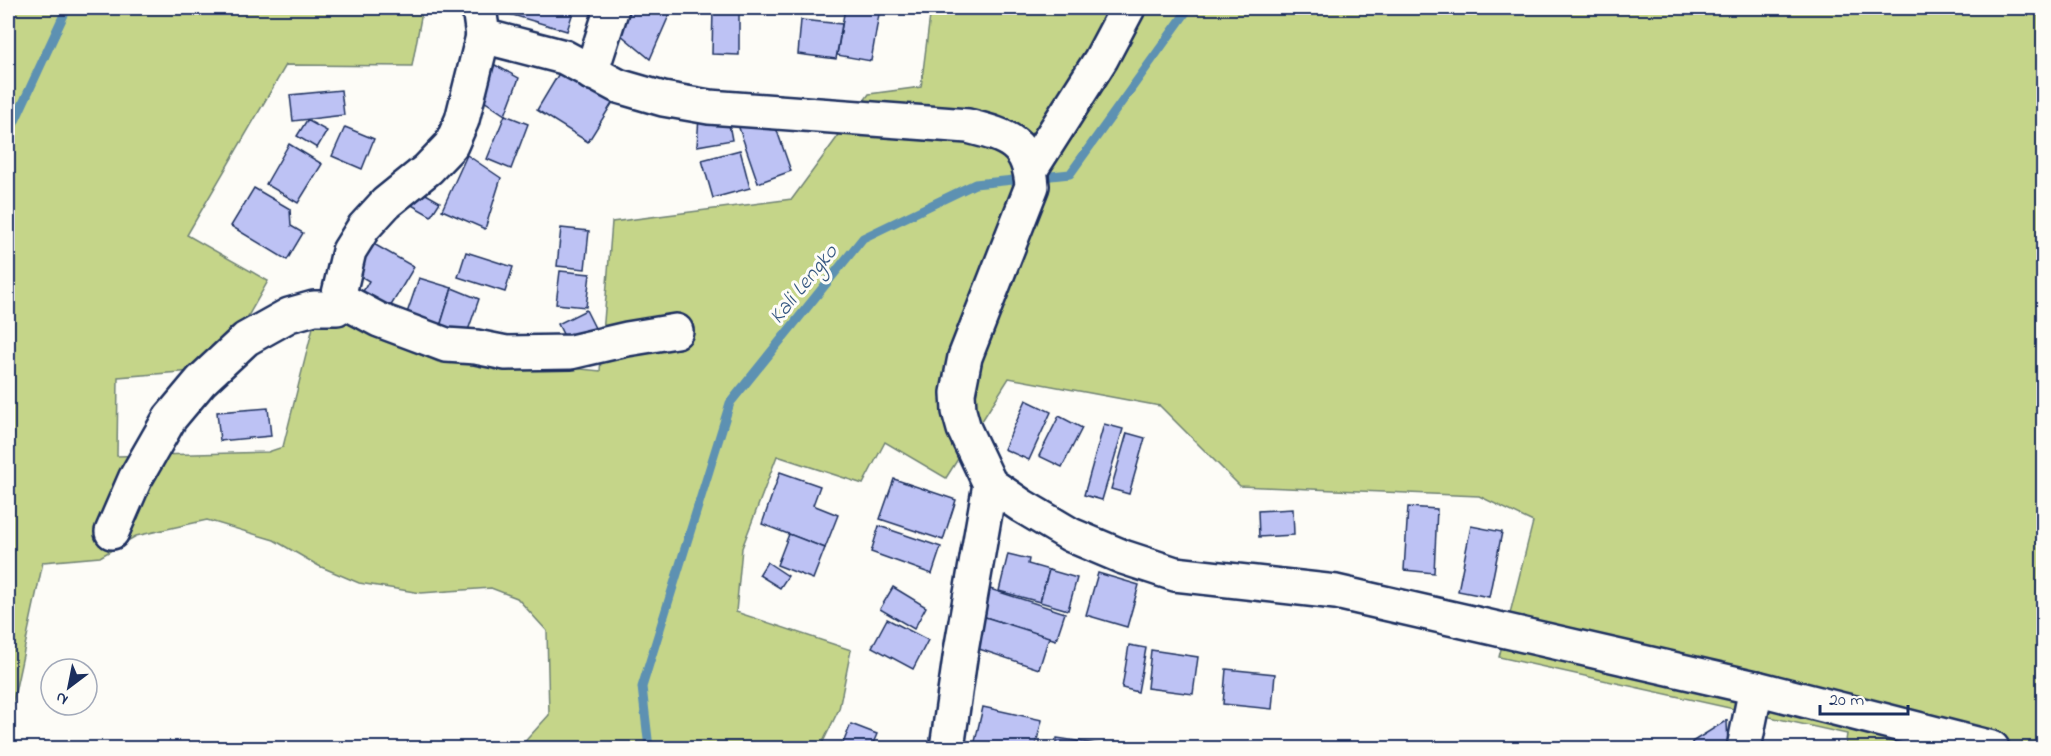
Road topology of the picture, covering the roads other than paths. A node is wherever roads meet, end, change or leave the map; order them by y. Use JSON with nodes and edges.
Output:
{"nodes":[{"id":1,"x":612,"y":8,"type":"edge"},
{"id":2,"x":1128,"y":8,"type":"edge"},
{"id":3,"x":481,"y":22,"type":"edge"},
{"id":4,"x":591,"y":73,"type":"junction"},
{"id":5,"x":1031,"y":176,"type":"junction"},
{"id":6,"x":338,"y":298,"type":"junction"},
{"id":7,"x":676,"y":331,"type":"dead end"},
{"id":8,"x":990,"y":484,"type":"junction"},
{"id":9,"x":112,"y":532,"type":"dead end"},
{"id":10,"x":1756,"y":688,"type":"junction"},
{"id":11,"x":947,"y":748,"type":"edge"},
{"id":12,"x":1744,"y":748,"type":"edge"},
{"id":13,"x":1992,"y":748,"type":"edge"}],
"edges":[{"from":1,"to":4,"type":"street"},
{"from":2,"to":5,"type":"street"},
{"from":3,"to":4,"type":"street"},
{"from":3,"to":6,"type":"street"},
{"from":4,"to":5,"type":"street"},
{"from":5,"to":8,"type":"street"},
{"from":6,"to":7,"type":"street"},
{"from":6,"to":9,"type":"street"},
{"from":8,"to":10,"type":"street"},
{"from":8,"to":11,"type":"street"},
{"from":10,"to":12,"type":"street"},
{"from":10,"to":13,"type":"street"}]}
